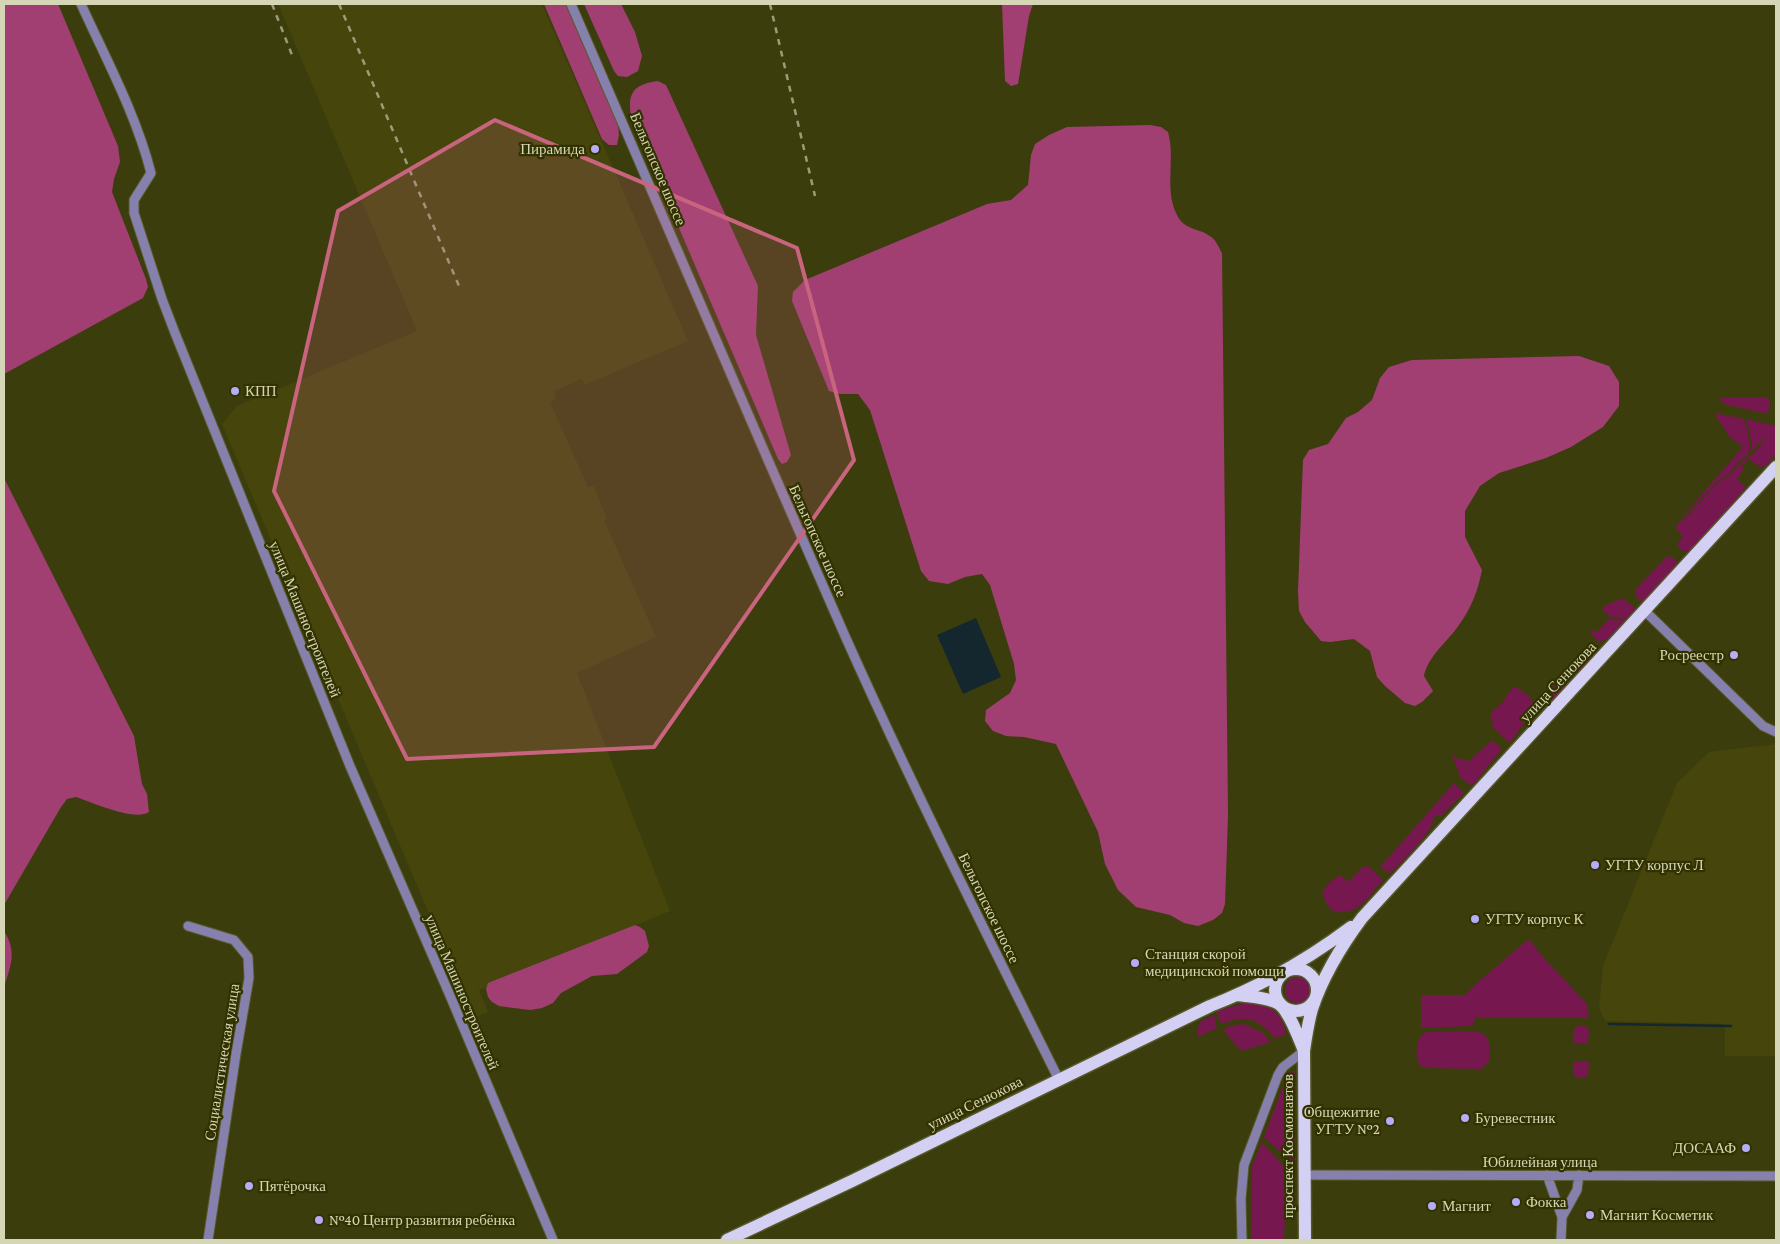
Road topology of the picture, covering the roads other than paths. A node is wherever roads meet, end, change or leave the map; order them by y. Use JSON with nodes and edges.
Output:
{"nodes":[{"id":1,"x":81,"y":4,"type":"edge"},
{"id":2,"x":571,"y":4,"type":"edge"},
{"id":3,"x":1776,"y":468,"type":"edge"},
{"id":4,"x":1644,"y":611,"type":"junction"},
{"id":5,"x":1776,"y":732,"type":"edge"},
{"id":6,"x":1362,"y":918,"type":"junction"},
{"id":7,"x":188,"y":926,"type":"dead end"},
{"id":8,"x":1285,"y":971,"type":"junction"},
{"id":9,"x":1238,"y":995,"type":"junction"},
{"id":10,"x":1316,"y":999,"type":"junction"},
{"id":11,"x":1282,"y":1006,"type":"junction"},
{"id":12,"x":1304,"y":1051,"type":"junction"},
{"id":13,"x":1059,"y":1080,"type":"junction"},
{"id":14,"x":1305,"y":1175,"type":"junction"},
{"id":15,"x":1548,"y":1175,"type":"junction"},
{"id":16,"x":1579,"y":1175,"type":"junction"},
{"id":17,"x":1776,"y":1176,"type":"edge"},
{"id":18,"x":1562,"y":1217,"type":"junction"},
{"id":19,"x":208,"y":1240,"type":"edge"},
{"id":20,"x":553,"y":1240,"type":"edge"},
{"id":21,"x":726,"y":1240,"type":"edge"},
{"id":22,"x":1242,"y":1240,"type":"edge"},
{"id":23,"x":1305,"y":1240,"type":"edge"},
{"id":24,"x":1561,"y":1240,"type":"edge"}],
"edges":[{"from":1,"to":20,"type":"street","name":"улица Машиностроителей"},
{"from":2,"to":13,"type":"street","name":"Бельгопское шоссе"},
{"from":3,"to":4,"type":"main road","name":"улица Сенюкова"},
{"from":4,"to":5,"type":"street"},
{"from":4,"to":6,"type":"main road","name":"улица Сенюкова"},
{"from":6,"to":8,"type":"main road","name":"улица Сенюкова"},
{"from":6,"to":10,"type":"main road","name":"улица Сенюкова"},
{"from":7,"to":19,"type":"street","name":"Социалистическая улица"},
{"from":8,"to":9,"type":"main road","name":"улица Сенюкова"},
{"from":8,"to":10,"type":"main road"},
{"from":8,"to":11,"type":"main road"},
{"from":9,"to":11,"type":"main road"},
{"from":9,"to":13,"type":"main road","name":"улица Сенюкова"},
{"from":10,"to":11,"type":"main road"},
{"from":10,"to":12,"type":"main road","name":"проспект Космонавтов"},
{"from":11,"to":12,"type":"main road","name":"проспект Космонавтов"},
{"from":12,"to":14,"type":"main road","name":"проспект Космонавтов"},
{"from":12,"to":22,"type":"street","name":"проспект Космонавтов"},
{"from":13,"to":21,"type":"main road","name":"улица Сенюкова"},
{"from":14,"to":15,"type":"street","name":"Юбилейная улица"},
{"from":14,"to":23,"type":"main road","name":"проспект Космонавтов"},
{"from":15,"to":16,"type":"street","name":"Юбилейная улица"},
{"from":15,"to":18,"type":"street"},
{"from":16,"to":17,"type":"street","name":"Юбилейная улица"},
{"from":16,"to":18,"type":"street"},
{"from":18,"to":24,"type":"street"}]}
